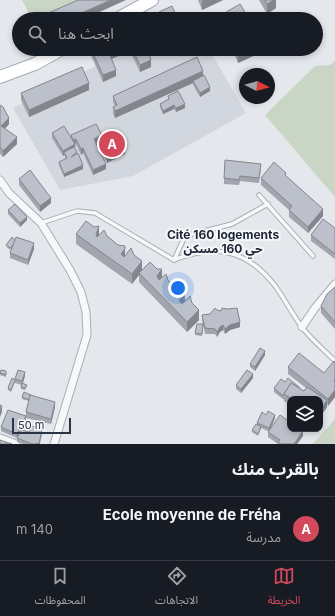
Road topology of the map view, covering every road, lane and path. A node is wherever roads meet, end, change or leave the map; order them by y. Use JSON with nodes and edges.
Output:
{"nodes":[{"id":1,"x":152,"y":0,"type":"edge"},
{"id":2,"x":130,"y":12,"type":"edge"},
{"id":3,"x":49,"y":56,"type":"edge"},
{"id":4,"x":0,"y":77,"type":"edge"},
{"id":5,"x":0,"y":180,"type":"edge"},
{"id":6,"x":260,"y":195,"type":"dead end"},
{"id":7,"x":268,"y":204,"type":"junction"},
{"id":8,"x":41,"y":223,"type":"junction"},
{"id":9,"x":313,"y":256,"type":"dead end"},
{"id":10,"x":174,"y":260,"type":"junction"},
{"id":11,"x":335,"y":284,"type":"edge"},
{"id":12,"x":302,"y":327,"type":"junction"},
{"id":13,"x":335,"y":361,"type":"edge"},
{"id":14,"x":0,"y":438,"type":"edge"},
{"id":15,"x":16,"y":444,"type":"edge"},
{"id":16,"x":54,"y":444,"type":"edge"}],
"edges":[{"from":1,"to":2,"type":"main road"},
{"from":3,"to":4,"type":"main road"},
{"from":5,"to":8,"type":"street"},
{"from":6,"to":7,"type":"lane"},
{"from":7,"to":9,"type":"lane"},
{"from":7,"to":10,"type":"lane"},
{"from":8,"to":10,"type":"lane"},
{"from":8,"to":16,"type":"street"},
{"from":10,"to":12,"type":"lane"},
{"from":11,"to":12,"type":"street"},
{"from":12,"to":13,"type":"lane"},
{"from":14,"to":15,"type":"street"}]}
